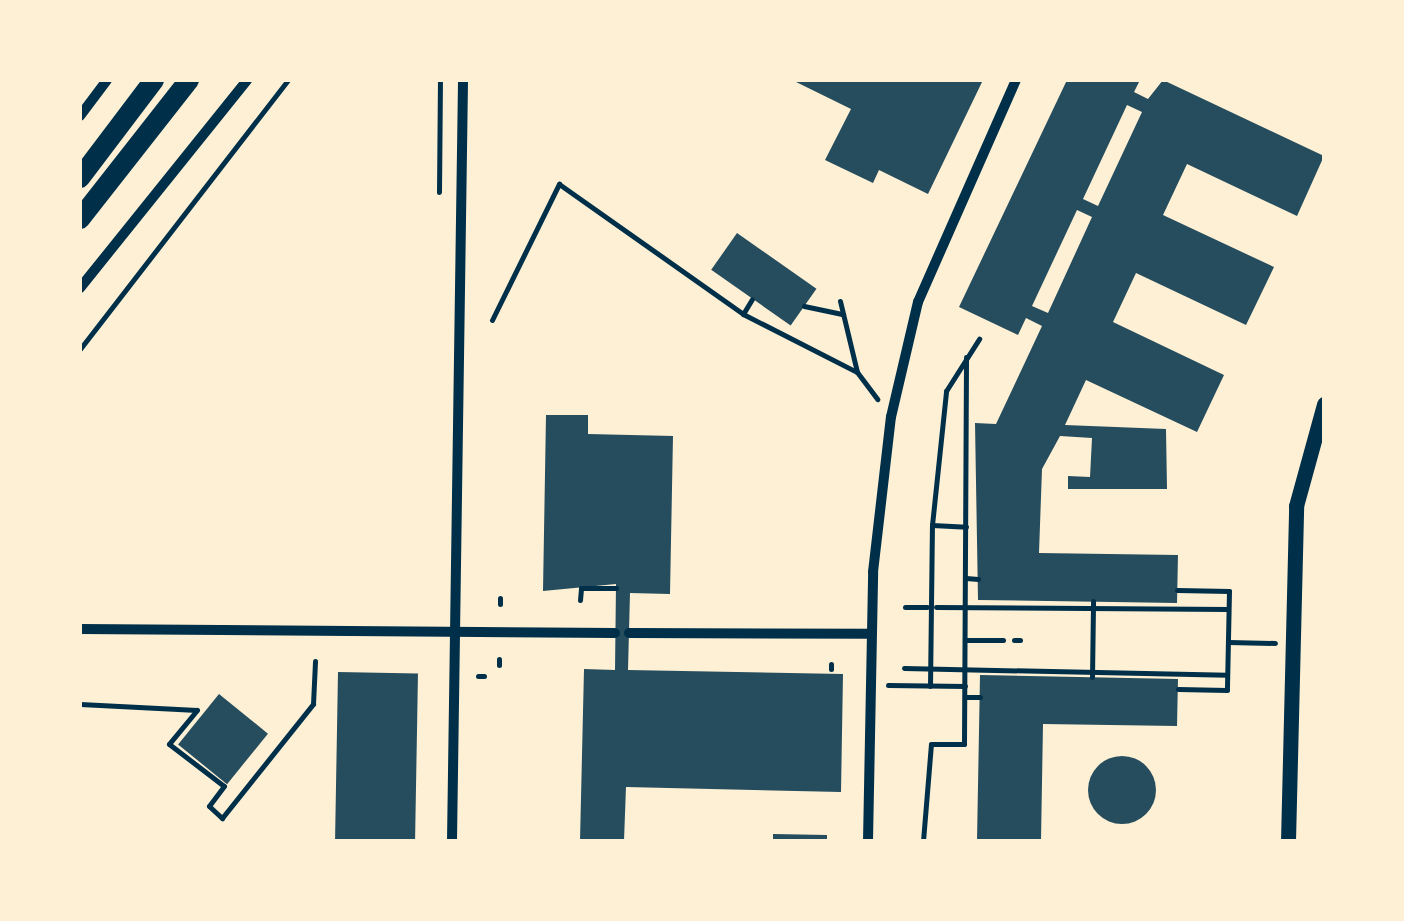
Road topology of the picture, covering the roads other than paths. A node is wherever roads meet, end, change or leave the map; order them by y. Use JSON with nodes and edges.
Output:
{"nodes":[{"id":1,"x":107,"y":80,"type":"edge"},
{"id":2,"x":154,"y":80,"type":"edge"},
{"id":3,"x":189,"y":80,"type":"edge"},
{"id":4,"x":247,"y":80,"type":"edge"},
{"id":5,"x":462,"y":80,"type":"edge"},
{"id":6,"x":1016,"y":80,"type":"edge"},
{"id":7,"x":80,"y":116,"type":"edge"},
{"id":8,"x":80,"y":178,"type":"edge"},
{"id":9,"x":80,"y":219,"type":"edge"},
{"id":10,"x":80,"y":288,"type":"edge"},
{"id":11,"x":1324,"y":404,"type":"edge"},
{"id":12,"x":80,"y":629,"type":"edge"},
{"id":13,"x":455,"y":632,"type":"junction"},
{"id":14,"x":615,"y":632,"type":"dead end"},
{"id":15,"x":630,"y":633,"type":"dead end"},
{"id":16,"x":871,"y":634,"type":"junction"},
{"id":17,"x":452,"y":841,"type":"edge"},
{"id":18,"x":868,"y":841,"type":"edge"},
{"id":19,"x":1288,"y":841,"type":"edge"}],
"edges":[{"from":1,"to":7,"type":"street"},
{"from":2,"to":8,"type":"highway"},
{"from":3,"to":9,"type":"highway"},
{"from":4,"to":10,"type":"street"},
{"from":5,"to":13,"type":"street"},
{"from":6,"to":16,"type":"street"},
{"from":11,"to":19,"type":"street"},
{"from":12,"to":13,"type":"street"},
{"from":13,"to":14,"type":"street"},
{"from":13,"to":17,"type":"street"},
{"from":15,"to":16,"type":"street"},
{"from":16,"to":18,"type":"street"}]}
